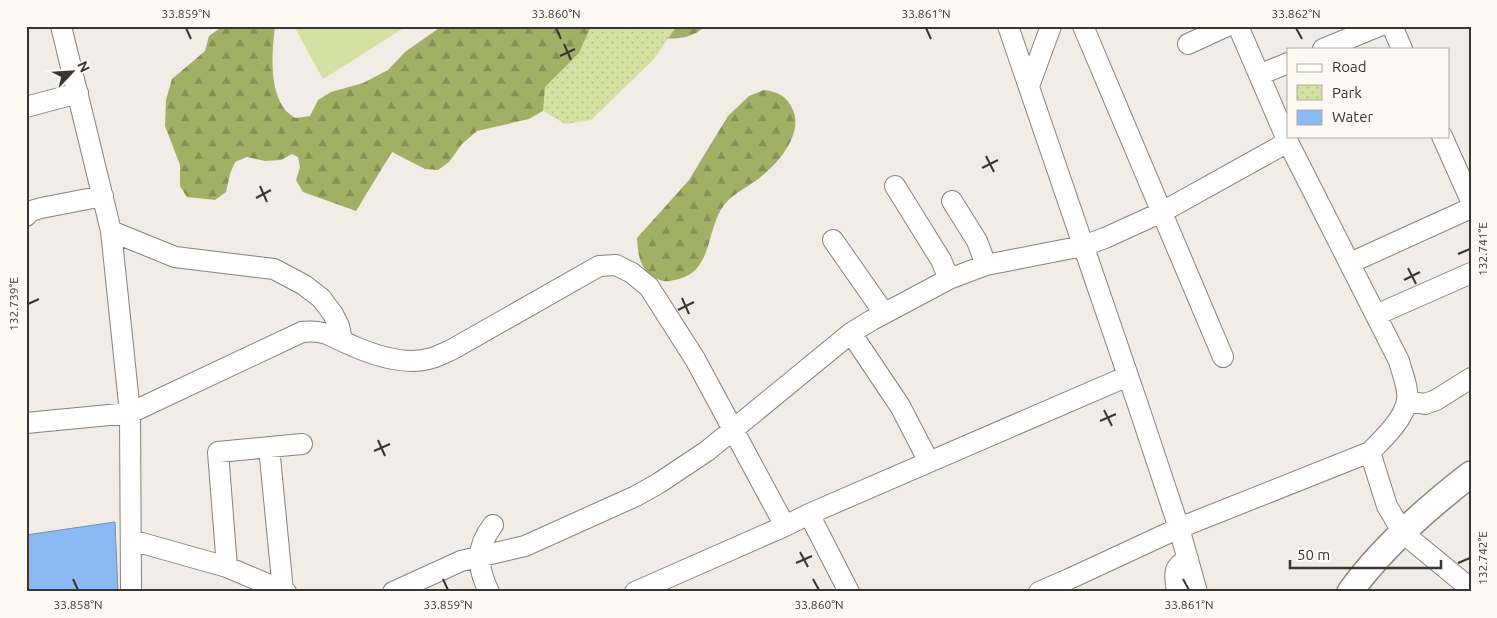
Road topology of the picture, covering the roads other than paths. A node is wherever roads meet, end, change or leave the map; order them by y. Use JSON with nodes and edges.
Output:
{"nodes":[{"id":1,"x":61,"y":26,"type":"edge"},
{"id":2,"x":1008,"y":26,"type":"edge"},
{"id":3,"x":1051,"y":26,"type":"edge"},
{"id":4,"x":1083,"y":26,"type":"edge"},
{"id":5,"x":1227,"y":26,"type":"edge"},
{"id":6,"x":1238,"y":26,"type":"edge"},
{"id":7,"x":1379,"y":26,"type":"edge"},
{"id":8,"x":1392,"y":26,"type":"edge"},
{"id":9,"x":1188,"y":44,"type":"dead end"},
{"id":10,"x":1325,"y":48,"type":"edge"},
{"id":11,"x":1402,"y":48,"type":"edge"},
{"id":12,"x":1287,"y":63,"type":"edge"},
{"id":13,"x":1259,"y":75,"type":"junction"},
{"id":14,"x":1029,"y":86,"type":"junction"},
{"id":15,"x":78,"y":93,"type":"junction"},
{"id":16,"x":26,"y":107,"type":"edge"},
{"id":17,"x":1443,"y":138,"type":"edge"},
{"id":18,"x":1288,"y":142,"type":"junction"},
{"id":19,"x":895,"y":186,"type":"dead end"},
{"id":20,"x":102,"y":196,"type":"junction"},
{"id":21,"x":952,"y":201,"type":"dead end"},
{"id":22,"x":1471,"y":201,"type":"edge"},
{"id":23,"x":1471,"y":208,"type":"edge"},
{"id":24,"x":1162,"y":212,"type":"junction"},
{"id":25,"x":26,"y":216,"type":"edge"},
{"id":26,"x":111,"y":231,"type":"junction"},
{"id":27,"x":833,"y":240,"type":"dead end"},
{"id":28,"x":1083,"y":246,"type":"junction"},
{"id":29,"x":1350,"y":263,"type":"junction"},
{"id":30,"x":986,"y":265,"type":"junction"},
{"id":31,"x":1471,"y":273,"type":"edge"},
{"id":32,"x":949,"y":279,"type":"junction"},
{"id":33,"x":884,"y":314,"type":"junction"},
{"id":34,"x":1376,"y":315,"type":"junction"},
{"id":35,"x":851,"y":333,"type":"junction"},
{"id":36,"x":342,"y":340,"type":"junction"},
{"id":37,"x":1224,"y":357,"type":"dead end"},
{"id":38,"x":1128,"y":376,"type":"junction"},
{"id":39,"x":1471,"y":378,"type":"edge"},
{"id":40,"x":1407,"y":401,"type":"junction"},
{"id":41,"x":130,"y":413,"type":"junction"},
{"id":42,"x":26,"y":423,"type":"edge"},
{"id":43,"x":733,"y":430,"type":"junction"},
{"id":44,"x":302,"y":444,"type":"dead end"},
{"id":45,"x":269,"y":447,"type":"junction"},
{"id":46,"x":1370,"y":452,"type":"junction"},
{"id":47,"x":929,"y":462,"type":"junction"},
{"id":48,"x":1471,"y":474,"type":"edge"},
{"id":49,"x":809,"y":514,"type":"junction"},
{"id":50,"x":493,"y":525,"type":"dead end"},
{"id":51,"x":785,"y":526,"type":"junction"},
{"id":52,"x":1178,"y":528,"type":"junction"},
{"id":53,"x":1404,"y":533,"type":"junction"},
{"id":54,"x":131,"y":540,"type":"junction"},
{"id":55,"x":480,"y":557,"type":"junction"},
{"id":56,"x":1188,"y":560,"type":"junction"},
{"id":57,"x":227,"y":567,"type":"junction"},
{"id":58,"x":1471,"y":589,"type":"edge"},
{"id":59,"x":284,"y":591,"type":"edge"},
{"id":60,"x":131,"y":592,"type":"edge"},
{"id":61,"x":392,"y":592,"type":"edge"},
{"id":62,"x":490,"y":592,"type":"edge"},
{"id":63,"x":635,"y":592,"type":"edge"},
{"id":64,"x":849,"y":592,"type":"edge"},
{"id":65,"x":1039,"y":592,"type":"edge"},
{"id":66,"x":1177,"y":592,"type":"edge"},
{"id":67,"x":1197,"y":592,"type":"edge"},
{"id":68,"x":1350,"y":592,"type":"edge"}],
"edges":[{"from":1,"to":15,"type":"street"},
{"from":2,"to":14,"type":"street"},
{"from":3,"to":14,"type":"street"},
{"from":4,"to":24,"type":"street"},
{"from":5,"to":9,"type":"street"},
{"from":6,"to":13,"type":"street"},
{"from":7,"to":10,"type":"street"},
{"from":8,"to":11,"type":"street"},
{"from":12,"to":13,"type":"street"},
{"from":13,"to":18,"type":"street"},
{"from":14,"to":28,"type":"street"},
{"from":15,"to":16,"type":"street"},
{"from":15,"to":20,"type":"street"},
{"from":17,"to":22,"type":"street"},
{"from":18,"to":24,"type":"street"},
{"from":18,"to":29,"type":"street"},
{"from":19,"to":32,"type":"street"},
{"from":20,"to":25,"type":"street"},
{"from":20,"to":26,"type":"street"},
{"from":21,"to":30,"type":"street"},
{"from":23,"to":29,"type":"street"},
{"from":24,"to":28,"type":"street"},
{"from":24,"to":37,"type":"street"},
{"from":26,"to":36,"type":"street"},
{"from":26,"to":41,"type":"street"},
{"from":27,"to":33,"type":"street"},
{"from":28,"to":30,"type":"street"},
{"from":28,"to":38,"type":"street"},
{"from":29,"to":34,"type":"street"},
{"from":30,"to":32,"type":"street"},
{"from":31,"to":34,"type":"street"},
{"from":32,"to":33,"type":"street"},
{"from":33,"to":35,"type":"street"},
{"from":34,"to":40,"type":"street"},
{"from":35,"to":43,"type":"street"},
{"from":35,"to":47,"type":"street"},
{"from":36,"to":41,"type":"street"},
{"from":36,"to":43,"type":"street"},
{"from":38,"to":47,"type":"street"},
{"from":38,"to":52,"type":"street"},
{"from":39,"to":40,"type":"street"},
{"from":40,"to":46,"type":"street"},
{"from":41,"to":42,"type":"street"},
{"from":41,"to":54,"type":"street"},
{"from":43,"to":51,"type":"street"},
{"from":43,"to":55,"type":"street"},
{"from":44,"to":45,"type":"street"},
{"from":45,"to":57,"type":"street"},
{"from":45,"to":59,"type":"street"},
{"from":46,"to":52,"type":"street"},
{"from":46,"to":53,"type":"street"},
{"from":47,"to":49,"type":"street"},
{"from":48,"to":53,"type":"main road"},
{"from":49,"to":51,"type":"street"},
{"from":49,"to":64,"type":"street"},
{"from":50,"to":55,"type":"street"},
{"from":51,"to":63,"type":"street"},
{"from":52,"to":56,"type":"street"},
{"from":52,"to":65,"type":"street"},
{"from":53,"to":58,"type":"street"},
{"from":53,"to":68,"type":"main road"},
{"from":54,"to":57,"type":"street"},
{"from":54,"to":60,"type":"street"},
{"from":55,"to":61,"type":"street"},
{"from":55,"to":62,"type":"street"},
{"from":56,"to":66,"type":"street"},
{"from":56,"to":67,"type":"street"},
{"from":57,"to":59,"type":"street"}]}
